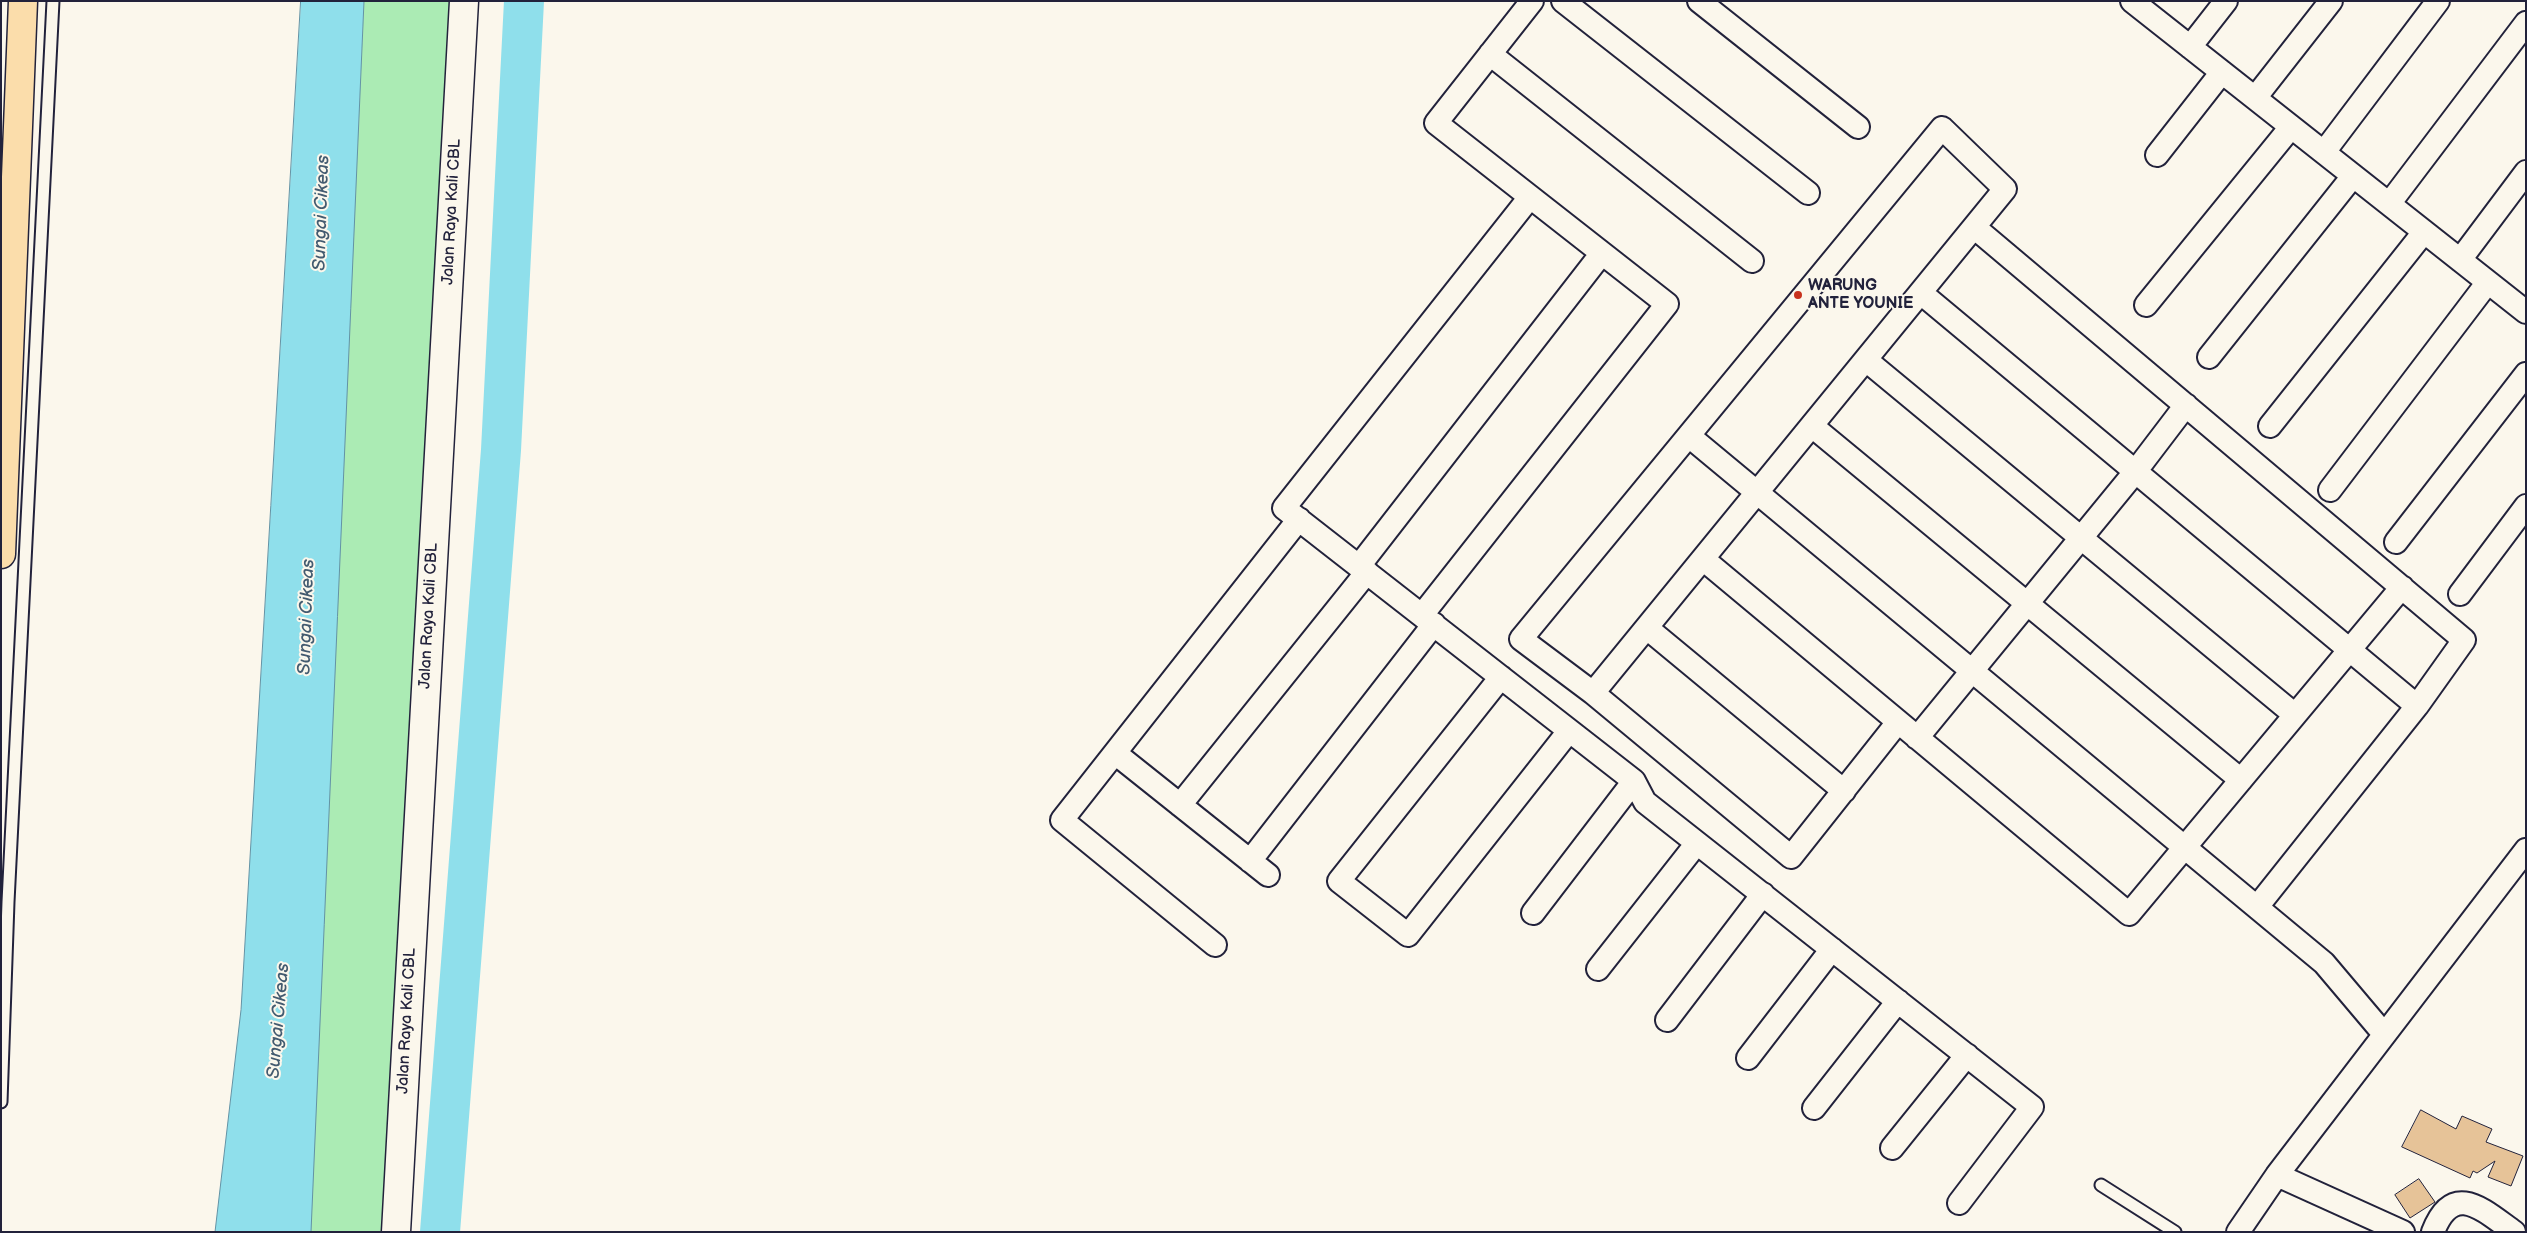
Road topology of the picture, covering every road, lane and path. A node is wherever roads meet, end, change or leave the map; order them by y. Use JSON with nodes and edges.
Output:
{"nodes":[{"id":1,"x":22,"y":1,"type":"edge"},
{"id":2,"x":53,"y":1,"type":"edge"},
{"id":3,"x":464,"y":1,"type":"edge"},
{"id":4,"x":1532,"y":1,"type":"edge"},
{"id":5,"x":1563,"y":1,"type":"edge"},
{"id":6,"x":1699,"y":1,"type":"edge"},
{"id":7,"x":2132,"y":1,"type":"edge"},
{"id":8,"x":2226,"y":1,"type":"edge"},
{"id":9,"x":2331,"y":1,"type":"edge"},
{"id":10,"x":2438,"y":1,"type":"edge"},
{"id":11,"x":2526,"y":23,"type":"edge"},
{"id":12,"x":2190,"y":47,"type":"junction"},
{"id":13,"x":1490,"y":54,"type":"junction"},
{"id":14,"x":2222,"y":72,"type":"junction"},
{"id":15,"x":2255,"y":98,"type":"junction"},
{"id":16,"x":1858,"y":127,"type":"dead end"},
{"id":17,"x":2291,"y":127,"type":"junction"},
{"id":18,"x":2324,"y":152,"type":"junction"},
{"id":19,"x":2157,"y":155,"type":"dead end"},
{"id":20,"x":2526,"y":172,"type":"edge"},
{"id":21,"x":2353,"y":176,"type":"junction"},
{"id":22,"x":1808,"y":193,"type":"dead end"},
{"id":23,"x":1530,"y":196,"type":"junction"},
{"id":24,"x":2389,"y":204,"type":"junction"},
{"id":25,"x":1974,"y":227,"type":"junction"},
{"id":26,"x":2424,"y":232,"type":"junction"},
{"id":27,"x":1602,"y":253,"type":"junction"},
{"id":28,"x":2460,"y":260,"type":"junction"},
{"id":29,"x":1752,"y":261,"type":"dead end"},
{"id":30,"x":2488,"y":282,"type":"junction"},
{"id":31,"x":1921,"y":293,"type":"junction"},
{"id":32,"x":2146,"y":304,"type":"dead end"},
{"id":33,"x":2525,"y":310,"type":"edge"},
{"id":34,"x":2209,"y":357,"type":"dead end"},
{"id":35,"x":1866,"y":360,"type":"junction"},
{"id":36,"x":2526,"y":374,"type":"edge"},
{"id":37,"x":2186,"y":405,"type":"junction"},
{"id":38,"x":1812,"y":426,"type":"junction"},
{"id":39,"x":2270,"y":426,"type":"dead end"},
{"id":40,"x":1689,"y":436,"type":"junction"},
{"id":41,"x":2135,"y":472,"type":"junction"},
{"id":42,"x":2330,"y":490,"type":"dead end"},
{"id":43,"x":1758,"y":492,"type":"junction"},
{"id":44,"x":2526,"y":506,"type":"edge"},
{"id":45,"x":1299,"y":519,"type":"junction"},
{"id":46,"x":2081,"y":537,"type":"junction"},
{"id":47,"x":2396,"y":542,"type":"dead end"},
{"id":48,"x":1,"y":554,"type":"edge"},
{"id":49,"x":1702,"y":559,"type":"junction"},
{"id":50,"x":1363,"y":569,"type":"junction"},
{"id":51,"x":2402,"y":587,"type":"junction"},
{"id":52,"x":2460,"y":594,"type":"dead end"},
{"id":53,"x":2027,"y":604,"type":"junction"},
{"id":54,"x":1428,"y":620,"type":"junction"},
{"id":55,"x":1647,"y":628,"type":"junction"},
{"id":56,"x":2349,"y":650,"type":"junction"},
{"id":57,"x":1972,"y":671,"type":"junction"},
{"id":58,"x":1501,"y":677,"type":"junction"},
{"id":59,"x":1593,"y":693,"type":"junction"},
{"id":60,"x":2416,"y":706,"type":"junction"},
{"id":61,"x":2295,"y":715,"type":"junction"},
{"id":62,"x":1898,"y":722,"type":"junction"},
{"id":63,"x":1570,"y":731,"type":"junction"},
{"id":64,"x":1917,"y":738,"type":"junction"},
{"id":65,"x":1115,"y":753,"type":"junction"},
{"id":66,"x":2241,"y":780,"type":"junction"},
{"id":67,"x":1634,"y":781,"type":"junction"},
{"id":68,"x":1844,"y":791,"type":"junction"},
{"id":69,"x":1180,"y":805,"type":"junction"},
{"id":70,"x":1697,"y":843,"type":"junction"},
{"id":71,"x":2185,"y":847,"type":"junction"},
{"id":72,"x":2526,"y":850,"type":"edge"},
{"id":73,"x":1250,"y":861,"type":"junction"},
{"id":74,"x":1268,"y":875,"type":"dead end"},
{"id":75,"x":1762,"y":894,"type":"junction"},
{"id":76,"x":2257,"y":907,"type":"junction"},
{"id":77,"x":1532,"y":913,"type":"dead end"},
{"id":78,"x":1215,"y":945,"type":"dead end"},
{"id":79,"x":1832,"y":949,"type":"junction"},
{"id":80,"x":1598,"y":969,"type":"dead end"},
{"id":81,"x":1898,"y":1001,"type":"junction"},
{"id":82,"x":1667,"y":1020,"type":"dead end"},
{"id":83,"x":2384,"y":1034,"type":"junction"},
{"id":84,"x":1967,"y":1055,"type":"junction"},
{"id":85,"x":1748,"y":1058,"type":"dead end"},
{"id":86,"x":1,"y":1102,"type":"edge"},
{"id":87,"x":1814,"y":1108,"type":"dead end"},
{"id":88,"x":1892,"y":1148,"type":"dead end"},
{"id":89,"x":2277,"y":1174,"type":"junction"},
{"id":90,"x":2101,"y":1185,"type":"dead end"},
{"id":91,"x":1959,"y":1203,"type":"dead end"},
{"id":92,"x":396,"y":1232,"type":"edge"},
{"id":93,"x":2176,"y":1232,"type":"edge"},
{"id":94,"x":2238,"y":1232,"type":"edge"},
{"id":95,"x":2403,"y":1232,"type":"edge"},
{"id":96,"x":2433,"y":1232,"type":"edge"},
{"id":97,"x":2514,"y":1232,"type":"edge"}],
"edges":[{"from":1,"to":48,"type":"highway"},
{"from":2,"to":86,"type":"lane"},
{"from":3,"to":92,"type":"main road","name":"Jalan Raya Kali CBL"},
{"from":4,"to":13,"type":"street"},
{"from":5,"to":22,"type":"street"},
{"from":6,"to":16,"type":"street"},
{"from":7,"to":12,"type":"street"},
{"from":8,"to":12,"type":"street"},
{"from":9,"to":15,"type":"street"},
{"from":10,"to":18,"type":"street"},
{"from":11,"to":24,"type":"street"},
{"from":12,"to":14,"type":"street"},
{"from":13,"to":23,"type":"street"},
{"from":13,"to":29,"type":"street"},
{"from":14,"to":15,"type":"street"},
{"from":14,"to":19,"type":"street"},
{"from":15,"to":17,"type":"street"},
{"from":17,"to":18,"type":"street"},
{"from":17,"to":32,"type":"street"},
{"from":18,"to":21,"type":"street"},
{"from":20,"to":28,"type":"street"},
{"from":21,"to":24,"type":"street"},
{"from":21,"to":34,"type":"street"},
{"from":23,"to":27,"type":"street"},
{"from":23,"to":45,"type":"street"},
{"from":24,"to":26,"type":"street"},
{"from":25,"to":31,"type":"street"},
{"from":25,"to":37,"type":"street"},
{"from":25,"to":40,"type":"street"},
{"from":26,"to":28,"type":"street"},
{"from":26,"to":39,"type":"street"},
{"from":27,"to":50,"type":"street"},
{"from":27,"to":54,"type":"street"},
{"from":28,"to":30,"type":"street"},
{"from":30,"to":33,"type":"street"},
{"from":30,"to":42,"type":"street"},
{"from":31,"to":35,"type":"street"},
{"from":31,"to":41,"type":"street"},
{"from":35,"to":38,"type":"street"},
{"from":35,"to":46,"type":"street"},
{"from":36,"to":47,"type":"street"},
{"from":37,"to":41,"type":"street"},
{"from":37,"to":51,"type":"street"},
{"from":38,"to":43,"type":"street"},
{"from":38,"to":53,"type":"street"},
{"from":40,"to":43,"type":"street"},
{"from":40,"to":59,"type":"street"},
{"from":41,"to":46,"type":"street"},
{"from":41,"to":56,"type":"street"},
{"from":43,"to":49,"type":"street"},
{"from":43,"to":57,"type":"street"},
{"from":44,"to":52,"type":"street"},
{"from":45,"to":50,"type":"street"},
{"from":45,"to":65,"type":"street"},
{"from":46,"to":53,"type":"street"},
{"from":46,"to":61,"type":"street"},
{"from":49,"to":55,"type":"street"},
{"from":49,"to":62,"type":"street"},
{"from":50,"to":54,"type":"street"},
{"from":50,"to":69,"type":"street"},
{"from":51,"to":56,"type":"street"},
{"from":51,"to":60,"type":"street"},
{"from":53,"to":57,"type":"street"},
{"from":53,"to":66,"type":"street"},
{"from":54,"to":58,"type":"street"},
{"from":54,"to":73,"type":"street"},
{"from":55,"to":59,"type":"street"},
{"from":55,"to":68,"type":"street"},
{"from":56,"to":60,"type":"street"},
{"from":56,"to":61,"type":"street"},
{"from":57,"to":64,"type":"street"},
{"from":57,"to":71,"type":"street"},
{"from":58,"to":63,"type":"street"},
{"from":58,"to":63,"type":"street"},
{"from":59,"to":68,"type":"street"},
{"from":60,"to":76,"type":"street"},
{"from":61,"to":66,"type":"street"},
{"from":62,"to":64,"type":"street"},
{"from":62,"to":68,"type":"street"},
{"from":63,"to":67,"type":"street"},
{"from":64,"to":71,"type":"street"},
{"from":65,"to":69,"type":"street"},
{"from":65,"to":78,"type":"street"},
{"from":66,"to":71,"type":"street"},
{"from":67,"to":70,"type":"street"},
{"from":67,"to":77,"type":"street"},
{"from":69,"to":73,"type":"street"},
{"from":70,"to":75,"type":"street"},
{"from":70,"to":80,"type":"street"},
{"from":71,"to":76,"type":"street"},
{"from":72,"to":83,"type":"street"},
{"from":73,"to":74,"type":"street"},
{"from":75,"to":79,"type":"street"},
{"from":75,"to":82,"type":"street"},
{"from":76,"to":83,"type":"street"},
{"from":79,"to":81,"type":"street"},
{"from":79,"to":85,"type":"street"},
{"from":81,"to":84,"type":"street"},
{"from":81,"to":87,"type":"street"},
{"from":83,"to":89,"type":"street"},
{"from":84,"to":88,"type":"street"},
{"from":84,"to":91,"type":"street"},
{"from":89,"to":94,"type":"street"},
{"from":89,"to":95,"type":"street"},
{"from":90,"to":93,"type":"lane"},
{"from":96,"to":97,"type":"street"}]}
